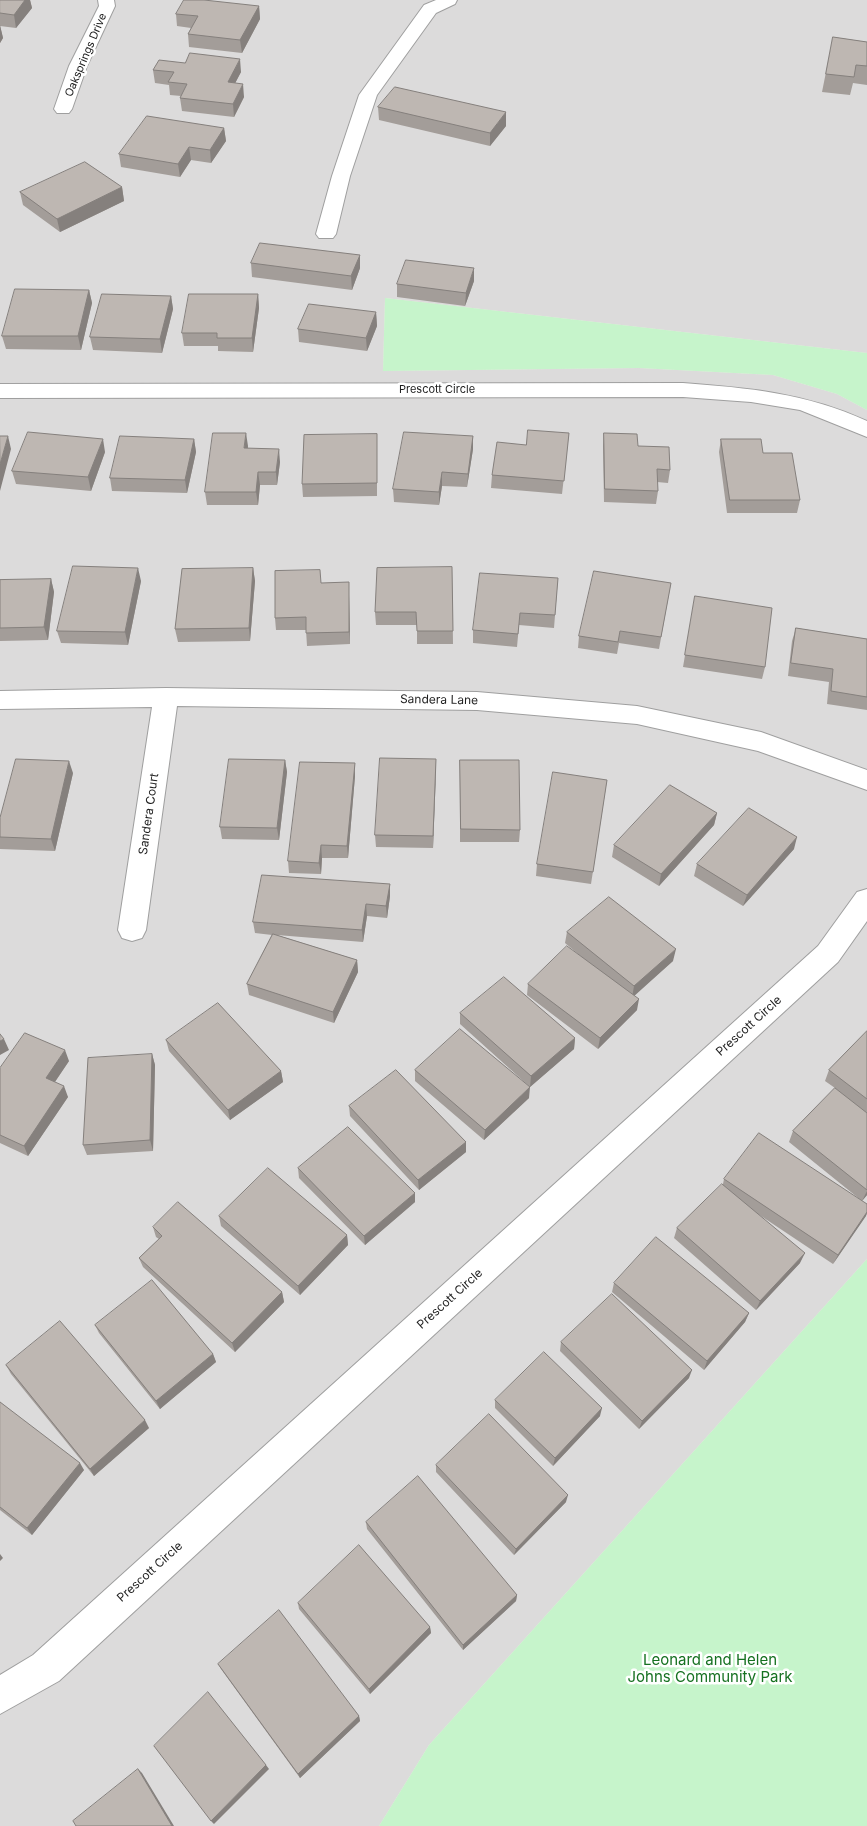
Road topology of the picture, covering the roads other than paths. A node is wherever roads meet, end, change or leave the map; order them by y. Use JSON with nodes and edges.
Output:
{"nodes":[{"id":1,"x":106,"y":0,"type":"edge"},
{"id":2,"x":449,"y":0,"type":"edge"},
{"id":3,"x":63,"y":109,"type":"dead end"},
{"id":4,"x":326,"y":234,"type":"dead end"},
{"id":5,"x":0,"y":391,"type":"edge"},
{"id":6,"x":867,"y":430,"type":"edge"},
{"id":7,"x":166,"y":697,"type":"junction"},
{"id":8,"x":0,"y":700,"type":"edge"},
{"id":9,"x":867,"y":780,"type":"edge"},
{"id":10,"x":867,"y":900,"type":"edge"},
{"id":11,"x":132,"y":930,"type":"dead end"},
{"id":12,"x":9,"y":1690,"type":"edge"}],
"edges":[{"from":1,"to":3,"type":"street","name":"Oaksprings Drive"},
{"from":2,"to":4,"type":"street"},
{"from":5,"to":6,"type":"street","name":"Prescott Circle"},
{"from":7,"to":8,"type":"street","name":"Sandera Lane"},
{"from":7,"to":9,"type":"street","name":"Sandera Lane"},
{"from":7,"to":11,"type":"street","name":"Sandera Court"},
{"from":10,"to":12,"type":"street","name":"Prescott Circle"}]}
